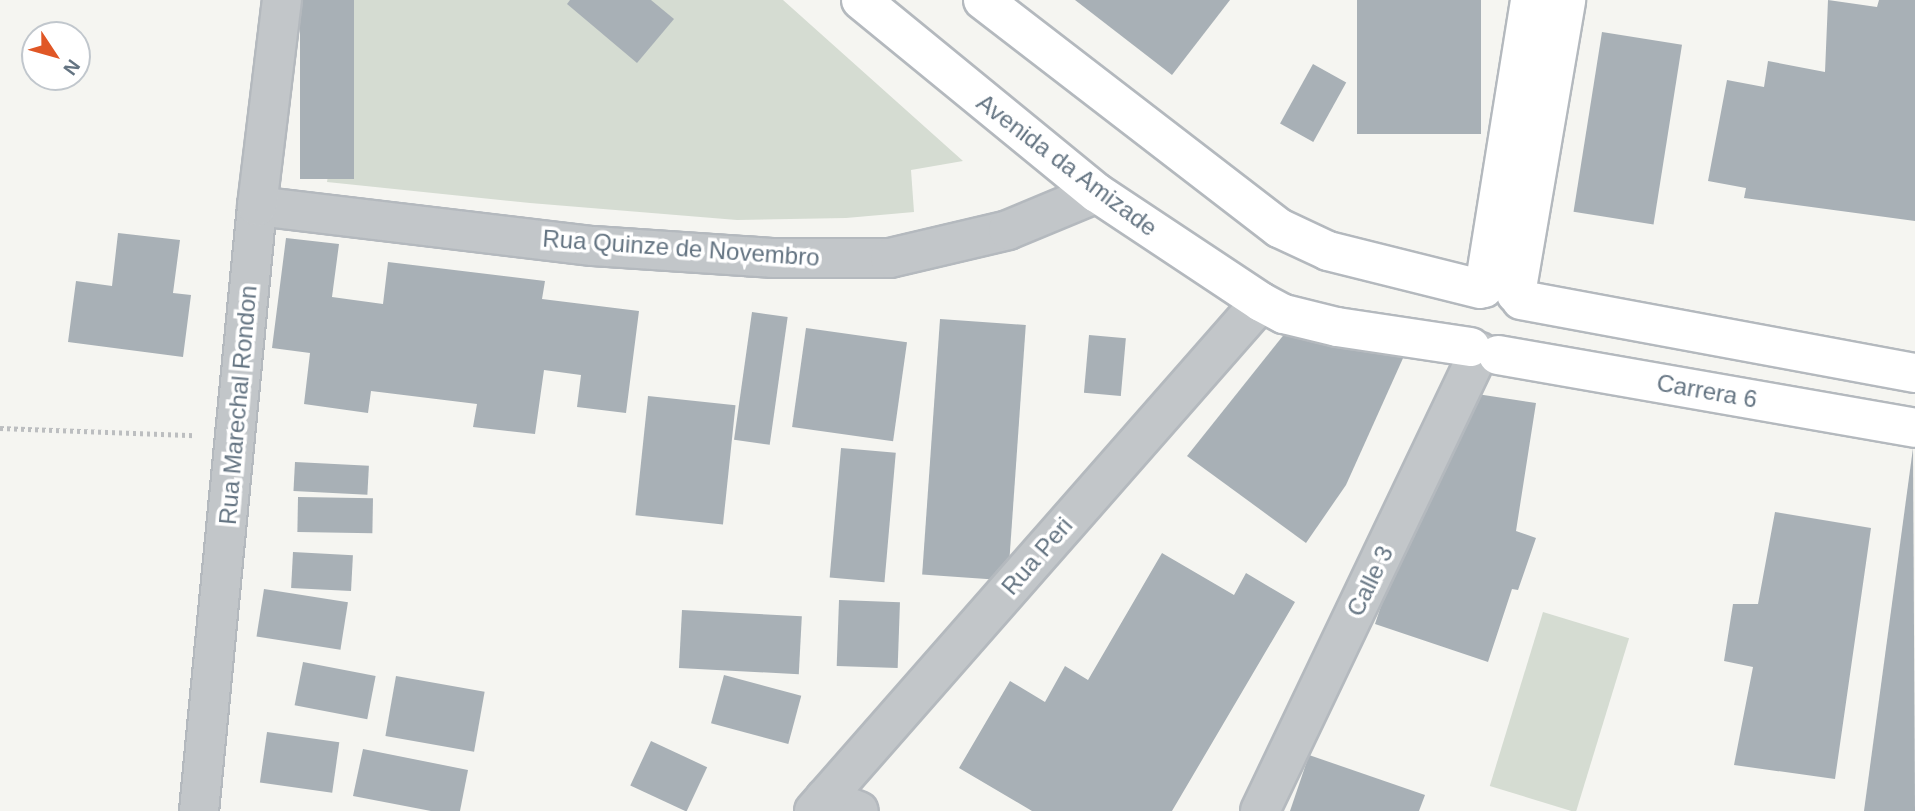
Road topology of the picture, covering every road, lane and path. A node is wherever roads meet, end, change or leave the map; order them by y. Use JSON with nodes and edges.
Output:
{"nodes":[{"id":1,"x":282,"y":0,"type":"edge"},
{"id":2,"x":861,"y":0,"type":"edge"},
{"id":3,"x":983,"y":0,"type":"edge"},
{"id":4,"x":1531,"y":0,"type":"edge"},
{"id":5,"x":1566,"y":0,"type":"edge"},
{"id":6,"x":1097,"y":193,"type":"junction"},
{"id":7,"x":257,"y":206,"type":"junction"},
{"id":8,"x":1500,"y":293,"type":"junction"},
{"id":9,"x":1273,"y":308,"type":"junction"},
{"id":10,"x":1483,"y":351,"type":"junction"},
{"id":11,"x":1915,"y":373,"type":"edge"},
{"id":12,"x":0,"y":428,"type":"edge"},
{"id":13,"x":1915,"y":428,"type":"edge"},
{"id":14,"x":234,"y":437,"type":"junction"},
{"id":15,"x":833,"y":807,"type":"edge"},
{"id":16,"x":199,"y":811,"type":"edge"},
{"id":17,"x":1260,"y":811,"type":"edge"}],
"edges":[{"from":1,"to":7,"type":"street","name":"Rua Marechal Rondon"},
{"from":2,"to":6,"type":"main road","name":"Avenida da Amizade"},
{"from":3,"to":8,"type":"main road"},
{"from":4,"to":8,"type":"main road"},
{"from":5,"to":8,"type":"main road"},
{"from":6,"to":7,"type":"street","name":"Rua Quinze de Novembro"},
{"from":6,"to":9,"type":"main road","name":"Avenida da Amizade"},
{"from":7,"to":14,"type":"street","name":"Rua Marechal Rondon"},
{"from":8,"to":10,"type":"main road"},
{"from":8,"to":10,"type":"main road"},
{"from":8,"to":11,"type":"main road"},
{"from":9,"to":10,"type":"main road","name":"Carrera 6"},
{"from":9,"to":15,"type":"street","name":"Rua Peri"},
{"from":10,"to":13,"type":"main road","name":"Carrera 6"},
{"from":10,"to":17,"type":"street","name":"Calle 3"},
{"from":12,"to":14,"type":"path"},
{"from":14,"to":16,"type":"street","name":"Rua Marechal Rondon"}]}
